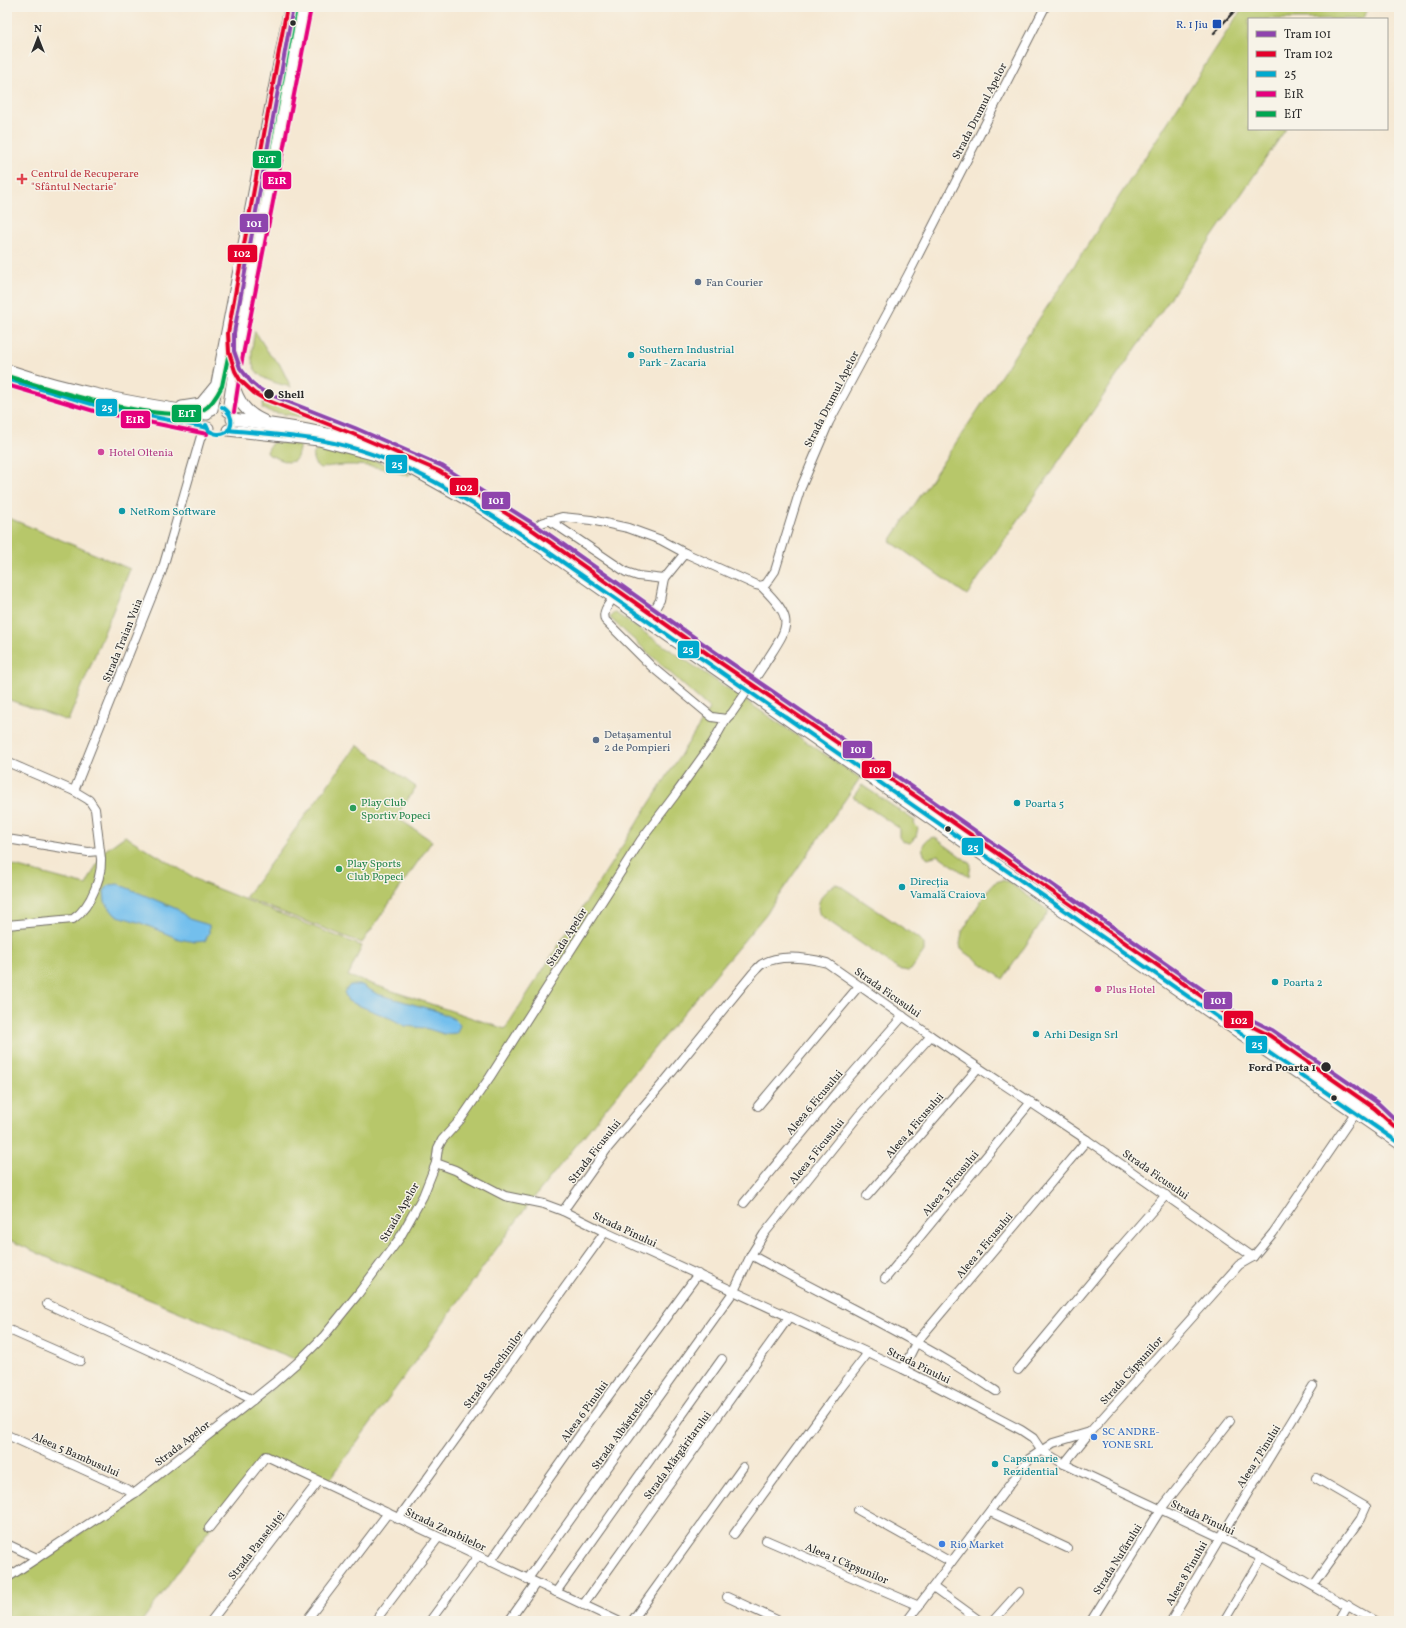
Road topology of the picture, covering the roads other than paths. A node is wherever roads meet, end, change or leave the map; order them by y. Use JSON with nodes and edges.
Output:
{"nodes":[{"id":1,"x":290,"y":7,"type":"edge"},
{"id":2,"x":304,"y":7,"type":"edge"},
{"id":3,"x":1045,"y":7,"type":"edge"},
{"id":4,"x":7,"y":370,"type":"edge"},
{"id":5,"x":232,"y":378,"type":"junction"},
{"id":6,"x":7,"y":379,"type":"edge"},
{"id":7,"x":216,"y":385,"type":"junction"},
{"id":8,"x":162,"y":407,"type":"junction"},
{"id":9,"x":210,"y":412,"type":"junction"},
{"id":10,"x":230,"y":415,"type":"junction"},
{"id":11,"x":272,"y":424,"type":"junction"},
{"id":12,"x":208,"y":429,"type":"junction"},
{"id":13,"x":228,"y":430,"type":"junction"},
{"id":14,"x":550,"y":520,"type":"junction"},
{"id":15,"x":532,"y":531,"type":"junction"},
{"id":16,"x":685,"y":553,"type":"junction"},
{"id":17,"x":664,"y":579,"type":"junction"},
{"id":18,"x":761,"y":586,"type":"junction"},
{"id":19,"x":614,"y":597,"type":"junction"},
{"id":20,"x":652,"y":614,"type":"junction"},
{"id":21,"x":726,"y":719,"type":"junction"},
{"id":22,"x":7,"y":762,"type":"edge"},
{"id":23,"x":74,"y":791,"type":"junction"},
{"id":24,"x":7,"y":839,"type":"edge"},
{"id":25,"x":100,"y":851,"type":"junction"},
{"id":26,"x":7,"y":925,"type":"edge"},
{"id":27,"x":860,"y":986,"type":"junction"},
{"id":28,"x":903,"y":1016,"type":"junction"},
{"id":29,"x":931,"y":1036,"type":"junction"},
{"id":30,"x":978,"y":1068,"type":"junction"},
{"id":31,"x":1031,"y":1102,"type":"junction"},
{"id":32,"x":758,"y":1106,"type":"dead end"},
{"id":33,"x":1355,"y":1112,"type":"junction"},
{"id":34,"x":1399,"y":1133,"type":"edge"},
{"id":35,"x":1087,"y":1140,"type":"junction"},
{"id":36,"x":1399,"y":1143,"type":"edge"},
{"id":37,"x":436,"y":1163,"type":"junction"},
{"id":38,"x":1166,"y":1195,"type":"junction"},
{"id":39,"x":867,"y":1196,"type":"dead end"},
{"id":40,"x":744,"y":1203,"type":"dead end"},
{"id":41,"x":563,"y":1211,"type":"junction"},
{"id":42,"x":605,"y":1232,"type":"junction"},
{"id":43,"x":751,"y":1255,"type":"junction"},
{"id":44,"x":1253,"y":1257,"type":"junction"},
{"id":45,"x":698,"y":1274,"type":"junction"},
{"id":46,"x":885,"y":1278,"type":"dead end"},
{"id":47,"x":734,"y":1291,"type":"junction"},
{"id":48,"x":47,"y":1304,"type":"dead end"},
{"id":49,"x":789,"y":1317,"type":"junction"},
{"id":50,"x":7,"y":1329,"type":"edge"},
{"id":51,"x":916,"y":1343,"type":"junction"},
{"id":52,"x":868,"y":1353,"type":"junction"},
{"id":53,"x":722,"y":1359,"type":"dead end"},
{"id":54,"x":80,"y":1361,"type":"dead end"},
{"id":55,"x":903,"y":1369,"type":"junction"},
{"id":56,"x":1018,"y":1370,"type":"dead end"},
{"id":57,"x":1313,"y":1386,"type":"dead end"},
{"id":58,"x":996,"y":1391,"type":"dead end"},
{"id":59,"x":253,"y":1400,"type":"junction"},
{"id":60,"x":1230,"y":1421,"type":"dead end"},
{"id":61,"x":1090,"y":1432,"type":"junction"},
{"id":62,"x":7,"y":1435,"type":"edge"},
{"id":63,"x":1041,"y":1450,"type":"junction"},
{"id":64,"x":1064,"y":1464,"type":"junction"},
{"id":65,"x":743,"y":1466,"type":"dead end"},
{"id":66,"x":1316,"y":1478,"type":"dead end"},
{"id":67,"x":318,"y":1482,"type":"junction"},
{"id":68,"x":135,"y":1493,"type":"junction"},
{"id":69,"x":1162,"y":1509,"type":"junction"},
{"id":70,"x":858,"y":1510,"type":"dead end"},
{"id":71,"x":990,"y":1512,"type":"junction"},
{"id":72,"x":388,"y":1514,"type":"junction"},
{"id":73,"x":398,"y":1519,"type":"junction"},
{"id":74,"x":210,"y":1528,"type":"dead end"},
{"id":75,"x":734,"y":1534,"type":"dead end"},
{"id":76,"x":1221,"y":1537,"type":"junction"},
{"id":77,"x":438,"y":1538,"type":"junction"},
{"id":78,"x":766,"y":1540,"type":"dead end"},
{"id":79,"x":7,"y":1544,"type":"edge"},
{"id":80,"x":1067,"y":1548,"type":"dead end"},
{"id":81,"x":478,"y":1556,"type":"junction"},
{"id":82,"x":1262,"y":1557,"type":"junction"},
{"id":83,"x":37,"y":1558,"type":"junction"},
{"id":84,"x":490,"y":1562,"type":"junction"},
{"id":85,"x":951,"y":1562,"type":"junction"},
{"id":86,"x":7,"y":1578,"type":"edge"},
{"id":87,"x":527,"y":1580,"type":"junction"},
{"id":88,"x":536,"y":1583,"type":"junction"},
{"id":89,"x":1313,"y":1585,"type":"junction"},
{"id":90,"x":933,"y":1587,"type":"junction"},
{"id":91,"x":556,"y":1592,"type":"junction"},
{"id":92,"x":1019,"y":1592,"type":"dead end"},
{"id":93,"x":727,"y":1597,"type":"dead end"},
{"id":94,"x":583,"y":1605,"type":"junction"},
{"id":95,"x":919,"y":1606,"type":"junction"},
{"id":96,"x":1348,"y":1606,"type":"junction"},
{"id":97,"x":615,"y":1620,"type":"edge"},
{"id":98,"x":211,"y":1621,"type":"edge"},
{"id":99,"x":306,"y":1621,"type":"edge"},
{"id":100,"x":375,"y":1621,"type":"edge"},
{"id":101,"x":430,"y":1621,"type":"edge"},
{"id":102,"x":509,"y":1621,"type":"edge"},
{"id":103,"x":632,"y":1621,"type":"edge"},
{"id":104,"x":779,"y":1621,"type":"edge"},
{"id":105,"x":907,"y":1621,"type":"edge"},
{"id":106,"x":980,"y":1621,"type":"edge"},
{"id":107,"x":993,"y":1621,"type":"edge"},
{"id":108,"x":1091,"y":1621,"type":"edge"},
{"id":109,"x":1171,"y":1621,"type":"edge"},
{"id":110,"x":1224,"y":1621,"type":"edge"},
{"id":111,"x":1338,"y":1621,"type":"edge"},
{"id":112,"x":1374,"y":1621,"type":"edge"}],
"edges":[{"from":1,"to":7,"type":"main road"},
{"from":2,"to":5,"type":"main road"},
{"from":3,"to":18,"type":"street","name":"Strada Drumul Apelor"},
{"from":4,"to":8,"type":"main road"},
{"from":5,"to":10,"type":"main road"},
{"from":5,"to":11,"type":"main road"},
{"from":6,"to":12,"type":"main road"},
{"from":7,"to":8,"type":"main road"},
{"from":7,"to":9,"type":"main road"},
{"from":8,"to":9,"type":"main road"},
{"from":9,"to":10,"type":"main road"},
{"from":9,"to":12,"type":"main road"},
{"from":10,"to":11,"type":"main road"},
{"from":10,"to":13,"type":"main road"},
{"from":11,"to":15,"type":"main road"},
{"from":12,"to":13,"type":"main road"},
{"from":12,"to":23,"type":"street","name":"Strada Traian Vuia"},
{"from":13,"to":19,"type":"main road"},
{"from":14,"to":15,"type":"street"},
{"from":14,"to":16,"type":"street"},
{"from":14,"to":17,"type":"street"},
{"from":15,"to":20,"type":"main road"},
{"from":16,"to":17,"type":"street"},
{"from":16,"to":18,"type":"street"},
{"from":17,"to":20,"type":"street"},
{"from":18,"to":21,"type":"street","name":"Strada Apelor","bridge":true},
{"from":19,"to":21,"type":"street"},
{"from":19,"to":33,"type":"main road"},
{"from":20,"to":34,"type":"main road"},
{"from":21,"to":37,"type":"street","name":"Strada Apelor"},
{"from":22,"to":23,"type":"street"},
{"from":23,"to":25,"type":"street"},
{"from":24,"to":25,"type":"street"},
{"from":25,"to":26,"type":"street"},
{"from":27,"to":28,"type":"street","name":"Strada Ficusului"},
{"from":27,"to":32,"type":"street"},
{"from":27,"to":41,"type":"street","name":"Strada Ficusului"},
{"from":28,"to":29,"type":"street","name":"Strada Ficusului"},
{"from":28,"to":40,"type":"street","name":"Aleea 6 Ficusului"},
{"from":29,"to":30,"type":"street","name":"Strada Ficusului"},
{"from":29,"to":43,"type":"street","name":"Aleea 5 Ficusului"},
{"from":30,"to":31,"type":"street","name":"Strada Ficusului"},
{"from":30,"to":39,"type":"street","name":"Aleea 4 Ficusului"},
{"from":31,"to":35,"type":"street","name":"Strada Ficusului"},
{"from":31,"to":46,"type":"street","name":"Aleea 3 Ficusului"},
{"from":33,"to":36,"type":"main road"},
{"from":33,"to":44,"type":"street","name":"Strada Căpșunilor"},
{"from":35,"to":38,"type":"street","name":"Strada Ficusului"},
{"from":35,"to":51,"type":"street","name":"Aleea 2 Ficusului"},
{"from":37,"to":41,"type":"street","name":"Strada Pinului"},
{"from":37,"to":59,"type":"street","name":"Strada Apelor"},
{"from":38,"to":44,"type":"street","name":"Strada Ficusului"},
{"from":38,"to":56,"type":"street"},
{"from":41,"to":42,"type":"street","name":"Strada Pinului"},
{"from":42,"to":45,"type":"street","name":"Strada Pinului"},
{"from":42,"to":73,"type":"street","name":"Strada Smochinilor"},
{"from":43,"to":47,"type":"street","name":"Aleea 5 Ficusului"},
{"from":43,"to":51,"type":"street"},
{"from":44,"to":61,"type":"street","name":"Strada Căpșunilor"},
{"from":45,"to":47,"type":"street","name":"Strada Pinului"},
{"from":45,"to":84,"type":"street","name":"Aleea 6 Pinului"},
{"from":47,"to":49,"type":"street","name":"Strada Pinului"},
{"from":47,"to":87,"type":"street","name":"Strada Albăstrelelor"},
{"from":48,"to":59,"type":"street"},
{"from":49,"to":52,"type":"street","name":"Strada Pinului"},
{"from":49,"to":94,"type":"street","name":"Strada Mărgăritarului"},
{"from":50,"to":54,"type":"street"},
{"from":51,"to":55,"type":"street","name":"Aleea 2 Ficusului"},
{"from":51,"to":58,"type":"street"},
{"from":52,"to":55,"type":"street","name":"Strada Pinului"},
{"from":52,"to":75,"type":"street"},
{"from":53,"to":91,"type":"street"},
{"from":55,"to":63,"type":"street","name":"Strada Pinului"},
{"from":57,"to":76,"type":"street","name":"Aleea 7 Pinului"},
{"from":59,"to":68,"type":"street","name":"Strada Apelor"},
{"from":60,"to":69,"type":"street","name":"Strada Nufărului"},
{"from":61,"to":63,"type":"street"},
{"from":61,"to":64,"type":"street","name":"Strada Căpșunilor"},
{"from":62,"to":68,"type":"street","name":"Aleea 5 Bambusului"},
{"from":63,"to":64,"type":"street","name":"Strada Pinului"},
{"from":63,"to":71,"type":"street"},
{"from":64,"to":69,"type":"street","name":"Strada Pinului"},
{"from":65,"to":103,"type":"street"},
{"from":66,"to":89,"type":"street"},
{"from":67,"to":72,"type":"street","name":"Strada Zambilelor"},
{"from":67,"to":74,"type":"street","name":"Strada Zambilelor"},
{"from":67,"to":98,"type":"street","name":"Strada Panseluței"},
{"from":68,"to":83,"type":"street","name":"Strada Apelor"},
{"from":69,"to":76,"type":"street","name":"Strada Pinului"},
{"from":69,"to":108,"type":"street","name":"Strada Nufărului"},
{"from":70,"to":85,"type":"street"},
{"from":71,"to":80,"type":"street"},
{"from":71,"to":85,"type":"street"},
{"from":72,"to":73,"type":"street","name":"Strada Zambilelor"},
{"from":72,"to":99,"type":"street"},
{"from":73,"to":77,"type":"street","name":"Strada Zambilelor"},
{"from":76,"to":82,"type":"street","name":"Strada Pinului"},
{"from":76,"to":109,"type":"street","name":"Aleea 8 Pinului"},
{"from":77,"to":81,"type":"street","name":"Strada Zambilelor"},
{"from":77,"to":100,"type":"street"},
{"from":78,"to":95,"type":"street","name":"Aleea 1 Căpșunilor"},
{"from":79,"to":83,"type":"street"},
{"from":81,"to":84,"type":"street","name":"Strada Zambilelor"},
{"from":81,"to":101,"type":"street"},
{"from":82,"to":89,"type":"street","name":"Strada Pinului"},
{"from":82,"to":110,"type":"street"},
{"from":83,"to":86,"type":"street","name":"Strada Apelor"},
{"from":84,"to":87,"type":"street","name":"Strada Zambilelor"},
{"from":85,"to":90,"type":"street"},
{"from":87,"to":88,"type":"street","name":"Strada Zambilelor"},
{"from":88,"to":91,"type":"street","name":"Strada Zambilelor"},
{"from":88,"to":102,"type":"street"},
{"from":89,"to":96,"type":"street","name":"Strada Pinului"},
{"from":90,"to":95,"type":"street"},
{"from":90,"to":106,"type":"street"},
{"from":91,"to":94,"type":"street","name":"Strada Zambilelor"},
{"from":92,"to":107,"type":"street"},
{"from":93,"to":104,"type":"street"},
{"from":94,"to":97,"type":"street","name":"Strada Zambilelor"},
{"from":95,"to":105,"type":"street"},
{"from":96,"to":111,"type":"street"},
{"from":96,"to":112,"type":"street","name":"Strada Pinului"}]}
